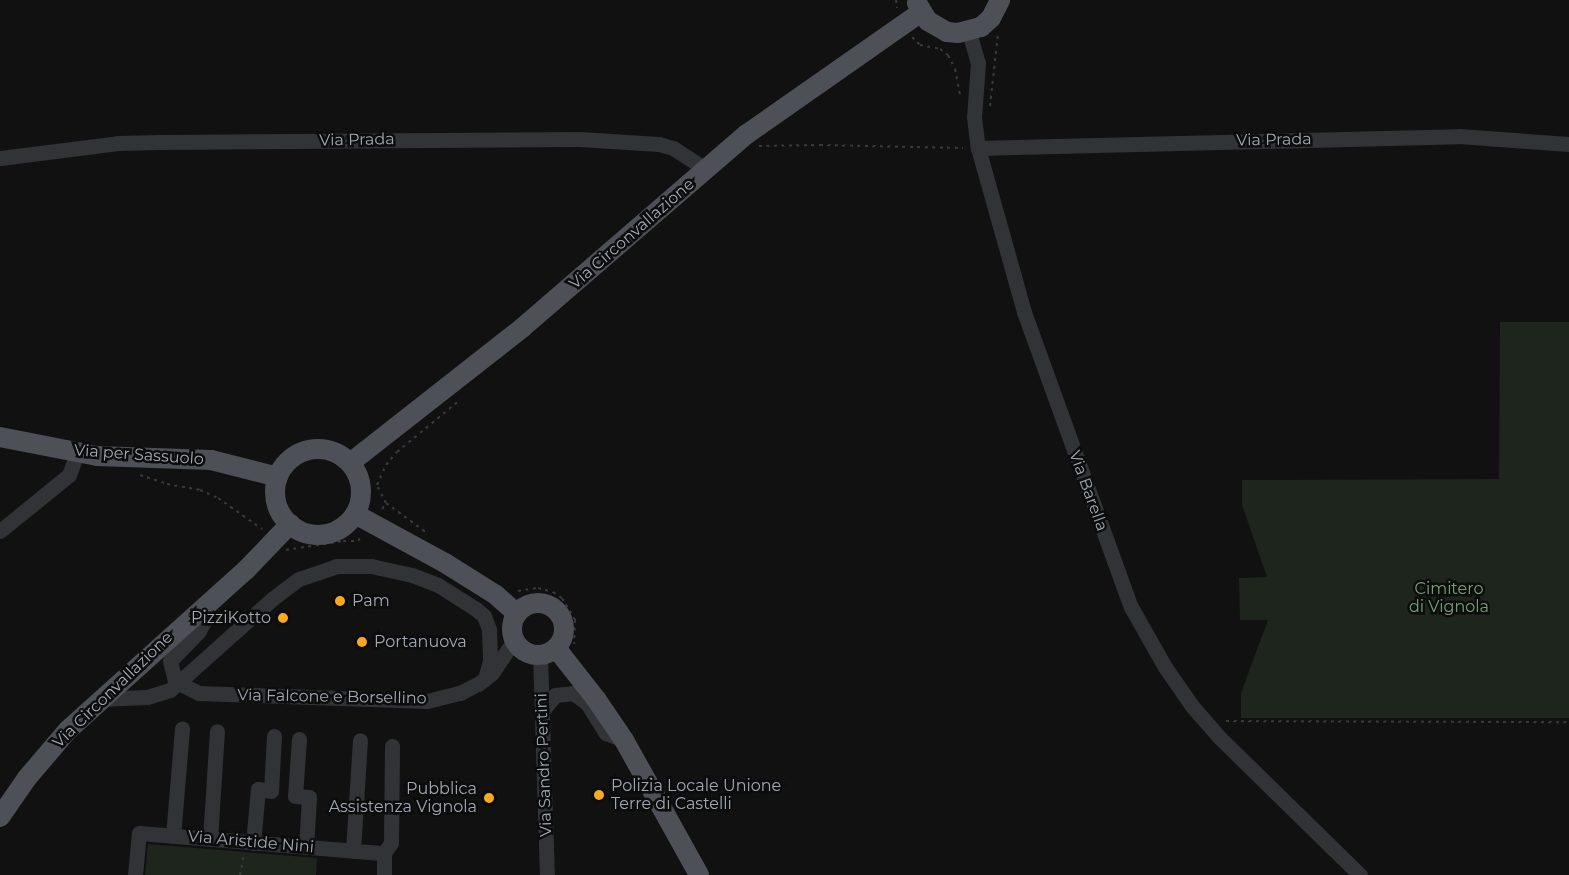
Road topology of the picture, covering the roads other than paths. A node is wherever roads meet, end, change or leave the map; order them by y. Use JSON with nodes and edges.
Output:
{"nodes":[{"id":1,"x":1000,"y":0,"type":"edge"},
{"id":2,"x":918,"y":6,"type":"edge"},
{"id":3,"x":969,"y":32,"type":"junction"},
{"id":4,"x":1569,"y":144,"type":"edge"},
{"id":5,"x":978,"y":148,"type":"junction"},
{"id":6,"x":0,"y":158,"type":"edge"},
{"id":7,"x":707,"y":170,"type":"junction"},
{"id":8,"x":0,"y":437,"type":"edge"},
{"id":9,"x":77,"y":453,"type":"junction"},
{"id":10,"x":350,"y":463,"type":"junction"},
{"id":11,"x":278,"y":477,"type":"junction"},
{"id":12,"x":355,"y":514,"type":"junction"},
{"id":13,"x":290,"y":524,"type":"junction"},
{"id":14,"x":0,"y":531,"type":"edge"},
{"id":15,"x":476,"y":582,"type":"junction"},
{"id":16,"x":438,"y":585,"type":"junction"},
{"id":17,"x":204,"y":606,"type":"junction"},
{"id":18,"x":517,"y":614,"type":"junction"},
{"id":19,"x":514,"y":640,"type":"junction"},
{"id":20,"x":548,"y":652,"type":"junction"},
{"id":21,"x":485,"y":679,"type":"junction"},
{"id":22,"x":177,"y":684,"type":"junction"},
{"id":23,"x":100,"y":699,"type":"junction"},
{"id":24,"x":543,"y":710,"type":"junction"},
{"id":25,"x":182,"y":728,"type":"dead end"},
{"id":26,"x":217,"y":731,"type":"dead end"},
{"id":27,"x":274,"y":736,"type":"dead end"},
{"id":28,"x":299,"y":740,"type":"dead end"},
{"id":29,"x":360,"y":740,"type":"dead end"},
{"id":30,"x":624,"y":740,"type":"junction"},
{"id":31,"x":392,"y":746,"type":"dead end"},
{"id":32,"x":0,"y":817,"type":"edge"},
{"id":33,"x":173,"y":836,"type":"junction"},
{"id":34,"x":210,"y":839,"type":"junction"},
{"id":35,"x":249,"y":842,"type":"junction"},
{"id":36,"x":306,"y":847,"type":"junction"},
{"id":37,"x":353,"y":851,"type":"junction"},
{"id":38,"x":384,"y":853,"type":"junction"},
{"id":39,"x":135,"y":875,"type":"edge"},
{"id":40,"x":384,"y":875,"type":"edge"},
{"id":41,"x":547,"y":875,"type":"edge"},
{"id":42,"x":699,"y":875,"type":"edge"},
{"id":43,"x":1360,"y":875,"type":"edge"}],
"edges":[{"from":1,"to":3,"type":"main road"},
{"from":2,"to":3,"type":"main road"},
{"from":2,"to":7,"type":"main road","name":"Via Circonvallazione"},
{"from":3,"to":5,"type":"street","name":"Via Barella"},
{"from":4,"to":5,"type":"street","name":"Via Prada"},
{"from":5,"to":43,"type":"street","name":"Via Barella"},
{"from":6,"to":7,"type":"street","name":"Via Prada"},
{"from":7,"to":10,"type":"main road","name":"Via Circonvallazione"},
{"from":8,"to":9,"type":"main road","name":"Via per Sassuolo"},
{"from":9,"to":11,"type":"main road","name":"Via per Sassuolo"},
{"from":9,"to":14,"type":"street"},
{"from":10,"to":11,"type":"main road"},
{"from":10,"to":12,"type":"main road"},
{"from":11,"to":13,"type":"main road"},
{"from":12,"to":13,"type":"main road"},
{"from":12,"to":15,"type":"main road"},
{"from":13,"to":17,"type":"main road","name":"Via Circonvallazione"},
{"from":15,"to":16,"type":"street"},
{"from":15,"to":18,"type":"main road"},
{"from":16,"to":21,"type":"street"},
{"from":16,"to":22,"type":"street"},
{"from":17,"to":22,"type":"street"},
{"from":17,"to":23,"type":"main road","name":"Via Circonvallazione"},
{"from":18,"to":19,"type":"main road"},
{"from":18,"to":20,"type":"main road"},
{"from":19,"to":20,"type":"main road"},
{"from":19,"to":21,"type":"street","name":"Via Falcone e Borsellino"},
{"from":20,"to":24,"type":"street","name":"Via Sandro Pertini"},
{"from":20,"to":30,"type":"main road"},
{"from":21,"to":22,"type":"street","name":"Via Falcone e Borsellino"},
{"from":22,"to":23,"type":"street"},
{"from":23,"to":32,"type":"main road","name":"Via Circonvallazione"},
{"from":24,"to":30,"type":"street"},
{"from":24,"to":41,"type":"street","name":"Via Sandro Pertini"},
{"from":25,"to":33,"type":"street"},
{"from":26,"to":34,"type":"street"},
{"from":27,"to":35,"type":"street"},
{"from":28,"to":36,"type":"street"},
{"from":29,"to":37,"type":"street"},
{"from":30,"to":42,"type":"main road"},
{"from":31,"to":38,"type":"street"},
{"from":33,"to":34,"type":"street","name":"Via Aristide Nini"},
{"from":33,"to":39,"type":"street","name":"Via Aristide Nini"},
{"from":34,"to":35,"type":"street","name":"Via Aristide Nini"},
{"from":35,"to":36,"type":"street","name":"Via Aristide Nini"},
{"from":36,"to":37,"type":"street","name":"Via Aristide Nini"},
{"from":37,"to":38,"type":"street","name":"Via Aristide Nini"},
{"from":38,"to":40,"type":"street"}]}
